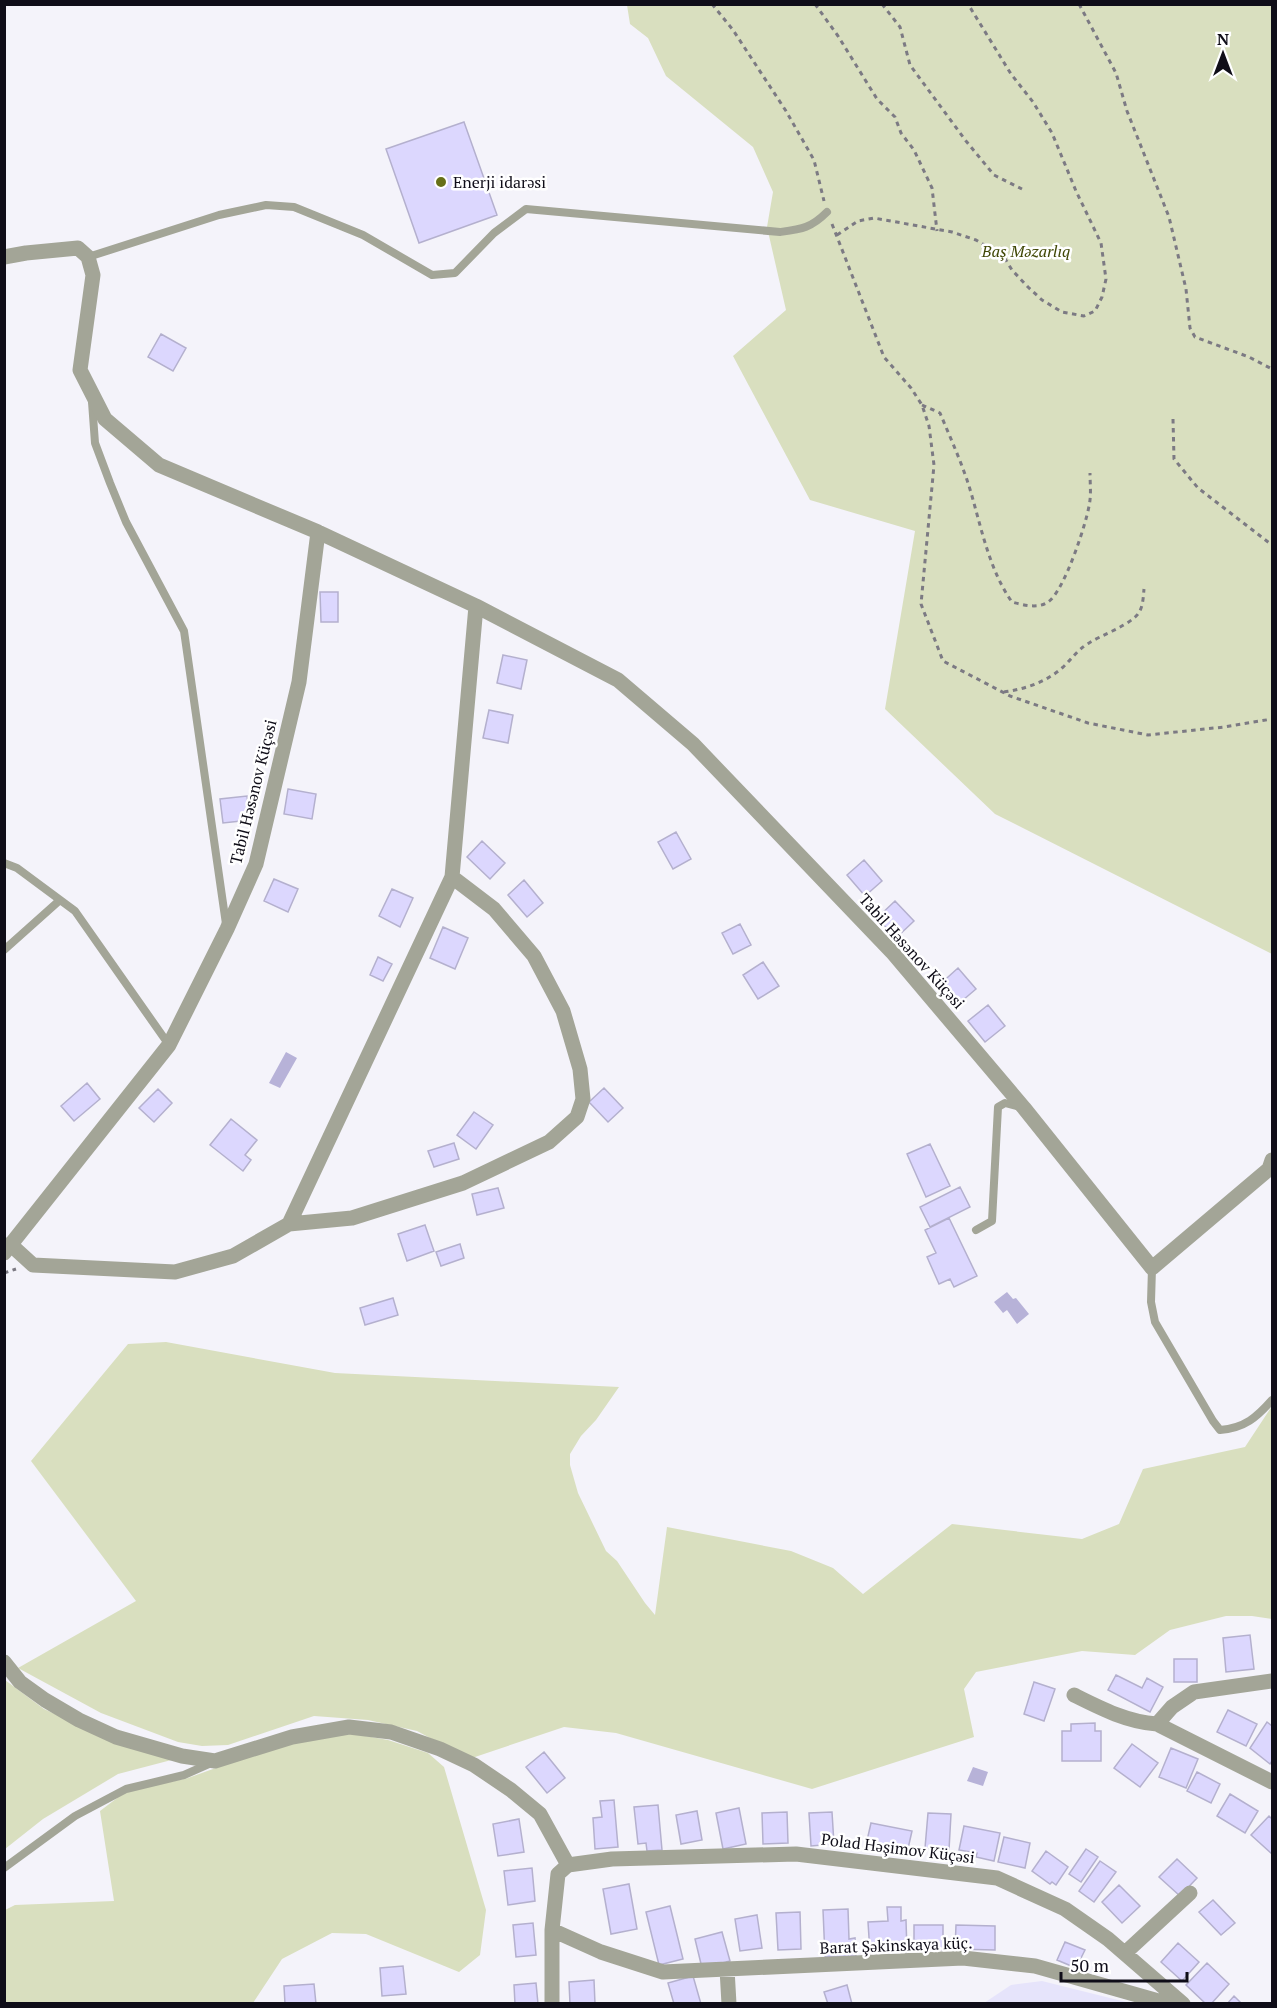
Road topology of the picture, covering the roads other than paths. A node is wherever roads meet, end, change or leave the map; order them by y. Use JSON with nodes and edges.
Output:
{"nodes":[{"id":1,"x":827,"y":212,"type":"road end"},
{"id":2,"x":4,"y":257,"type":"edge"},
{"id":3,"x":88,"y":257,"type":"junction"},
{"id":4,"x":92,"y":394,"type":"junction"},
{"id":5,"x":318,"y":532,"type":"junction"},
{"id":6,"x":476,"y":606,"type":"junction"},
{"id":7,"x":4,"y":863,"type":"edge"},
{"id":8,"x":452,"y":877,"type":"junction"},
{"id":9,"x":60,"y":900,"type":"junction"},
{"id":10,"x":227,"y":928,"type":"junction"},
{"id":11,"x":4,"y":950,"type":"edge"},
{"id":12,"x":169,"y":1045,"type":"junction"},
{"id":13,"x":1024,"y":1108,"type":"junction"},
{"id":14,"x":1272,"y":1160,"type":"edge"},
{"id":15,"x":289,"y":1224,"type":"junction"},
{"id":16,"x":975,"y":1230,"type":"dead end"},
{"id":17,"x":7,"y":1248,"type":"edge"},
{"id":18,"x":1152,"y":1268,"type":"junction"},
{"id":19,"x":1272,"y":1400,"type":"edge"},
{"id":20,"x":4,"y":1662,"type":"edge"},
{"id":21,"x":1272,"y":1681,"type":"edge"},
{"id":22,"x":1074,"y":1695,"type":"dead end"},
{"id":23,"x":1157,"y":1724,"type":"junction"},
{"id":24,"x":215,"y":1761,"type":"junction"},
{"id":25,"x":1272,"y":1782,"type":"edge"},
{"id":26,"x":568,"y":1865,"type":"junction"},
{"id":27,"x":4,"y":1868,"type":"edge"},
{"id":28,"x":1191,"y":1893,"type":"dead end"},
{"id":29,"x":552,"y":1930,"type":"junction"},
{"id":30,"x":1125,"y":1953,"type":"junction"},
{"id":31,"x":727,"y":1969,"type":"junction"},
{"id":32,"x":552,"y":2004,"type":"edge"},
{"id":33,"x":729,"y":2004,"type":"edge"},
{"id":34,"x":1169,"y":2004,"type":"edge"},
{"id":35,"x":1183,"y":2004,"type":"edge"}],
"edges":[{"from":1,"to":3,"type":"lane"},
{"from":2,"to":3,"type":"street"},
{"from":3,"to":4,"type":"street","name":"Tabil Həsənov Küçəsi"},
{"from":4,"to":5,"type":"street","name":"Tabil Həsənov Küçəsi"},
{"from":4,"to":10,"type":"lane"},
{"from":5,"to":6,"type":"street","name":"Tabil Həsənov Küçəsi"},
{"from":5,"to":10,"type":"street","name":"Tabil Həsənov Küçəsi"},
{"from":6,"to":8,"type":"street"},
{"from":6,"to":13,"type":"street","name":"Tabil Həsənov Küçəsi"},
{"from":7,"to":9,"type":"lane"},
{"from":8,"to":15,"type":"street"},
{"from":8,"to":15,"type":"street","name":"Tabil Həsənov Küçəsi"},
{"from":9,"to":11,"type":"lane"},
{"from":9,"to":12,"type":"lane"},
{"from":10,"to":12,"type":"street","name":"Tabil Həsənov Küçəsi"},
{"from":12,"to":17,"type":"street","name":"Tabil Həsənov Küçəsi"},
{"from":13,"to":16,"type":"lane"},
{"from":13,"to":18,"type":"street","name":"Tabil Həsənov Küçəsi"},
{"from":14,"to":18,"type":"street"},
{"from":15,"to":17,"type":"street","name":"Tabil Həsənov Küçəsi"},
{"from":18,"to":19,"type":"lane"},
{"from":20,"to":24,"type":"street"},
{"from":21,"to":23,"type":"street"},
{"from":22,"to":23,"type":"street"},
{"from":23,"to":25,"type":"street"},
{"from":24,"to":26,"type":"street"},
{"from":24,"to":27,"type":"lane"},
{"from":26,"to":29,"type":"street"},
{"from":26,"to":30,"type":"street","name":"Polad Həşimov Küçəsi"},
{"from":28,"to":30,"type":"street"},
{"from":29,"to":31,"type":"street","name":"Barat Şəkinskaya küç."},
{"from":29,"to":32,"type":"street"},
{"from":30,"to":35,"type":"street","name":"Polad Həşimov Küçəsi"},
{"from":31,"to":33,"type":"street"},
{"from":31,"to":34,"type":"street","name":"Barat Şəkinskaya küç."}]}
